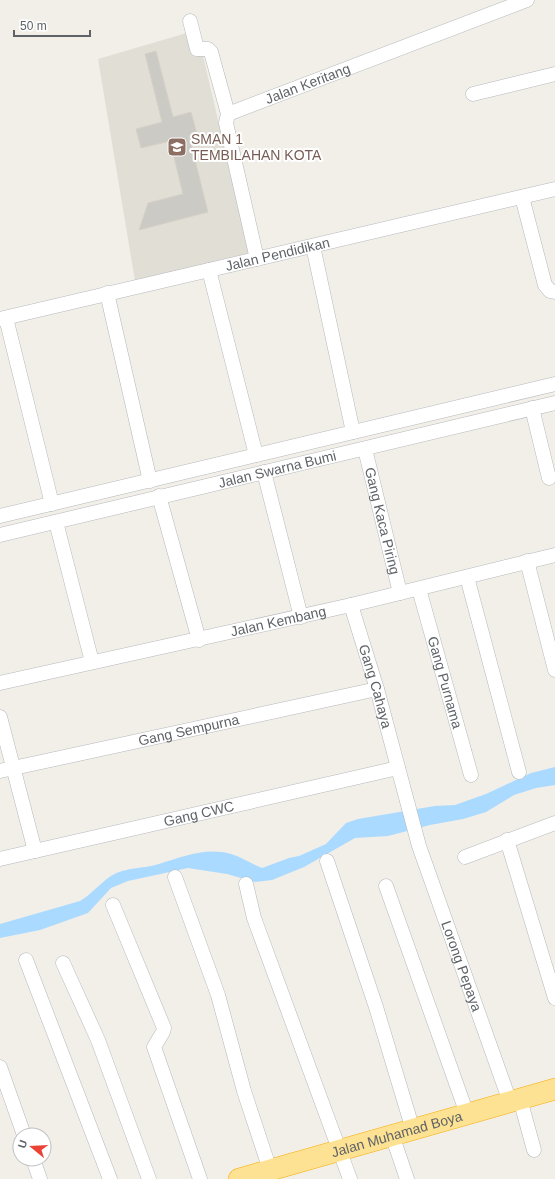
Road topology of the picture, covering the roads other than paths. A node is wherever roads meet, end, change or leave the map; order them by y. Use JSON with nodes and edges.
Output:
{"nodes":[{"id":1,"x":527,"y":0,"type":"edge"},
{"id":2,"x":190,"y":21,"type":"dead end"},
{"id":3,"x":555,"y":74,"type":"edge"},
{"id":4,"x":472,"y":94,"type":"dead end"},
{"id":5,"x":228,"y":114,"type":"junction"},
{"id":6,"x":555,"y":189,"type":"edge"},
{"id":7,"x":522,"y":197,"type":"junction"},
{"id":8,"x":313,"y":246,"type":"junction"},
{"id":9,"x":257,"y":259,"type":"junction"},
{"id":10,"x":209,"y":270,"type":"junction"},
{"id":11,"x":555,"y":292,"type":"edge"},
{"id":12,"x":107,"y":293,"type":"junction"},
{"id":13,"x":3,"y":318,"type":"edge"},
{"id":14,"x":555,"y":384,"type":"edge"},
{"id":15,"x":555,"y":403,"type":"edge"},
{"id":16,"x":532,"y":408,"type":"junction"},
{"id":17,"x":353,"y":432,"type":"junction"},
{"id":18,"x":332,"y":438,"type":"junction"},
{"id":19,"x":365,"y":449,"type":"junction"},
{"id":20,"x":256,"y":455,"type":"junction"},
{"id":21,"x":337,"y":456,"type":"junction"},
{"id":22,"x":264,"y":472,"type":"junction"},
{"id":23,"x":550,"y":478,"type":"dead end"},
{"id":24,"x":150,"y":481,"type":"junction"},
{"id":25,"x":131,"y":486,"type":"junction"},
{"id":26,"x":159,"y":496,"type":"junction"},
{"id":27,"x":135,"y":502,"type":"junction"},
{"id":28,"x":52,"y":504,"type":"junction"},
{"id":29,"x":0,"y":516,"type":"edge"},
{"id":30,"x":56,"y":522,"type":"junction"},
{"id":31,"x":0,"y":535,"type":"edge"},
{"id":32,"x":555,"y":555,"type":"edge"},
{"id":33,"x":528,"y":561,"type":"junction"},
{"id":34,"x":467,"y":577,"type":"junction"},
{"id":35,"x":419,"y":589,"type":"junction"},
{"id":36,"x":400,"y":593,"type":"junction"},
{"id":37,"x":352,"y":605,"type":"junction"},
{"id":38,"x":301,"y":617,"type":"junction"},
{"id":39,"x":199,"y":640,"type":"junction"},
{"id":40,"x":92,"y":662,"type":"junction"},
{"id":41,"x":555,"y":670,"type":"edge"},
{"id":42,"x":0,"y":683,"type":"edge"},
{"id":43,"x":377,"y":689,"type":"junction"},
{"id":44,"x":0,"y":717,"type":"edge"},
{"id":45,"x":398,"y":768,"type":"junction"},
{"id":46,"x":7,"y":769,"type":"edge"},
{"id":47,"x":520,"y":772,"type":"dead end"},
{"id":48,"x":471,"y":775,"type":"dead end"},
{"id":49,"x":409,"y":811,"type":"joint"},
{"id":50,"x":555,"y":823,"type":"edge"},
{"id":51,"x":507,"y":840,"type":"junction"},
{"id":52,"x":35,"y":851,"type":"junction"},
{"id":53,"x":465,"y":857,"type":"dead end"},
{"id":54,"x":0,"y":859,"type":"edge"},
{"id":55,"x":327,"y":861,"type":"dead end"},
{"id":56,"x":175,"y":877,"type":"dead end"},
{"id":57,"x":246,"y":884,"type":"dead end"},
{"id":58,"x":386,"y":886,"type":"dead end"},
{"id":59,"x":113,"y":905,"type":"dead end"},
{"id":60,"x":26,"y":960,"type":"dead end"},
{"id":61,"x":62,"y":963,"type":"dead end"},
{"id":62,"x":555,"y":998,"type":"edge"},
{"id":63,"x":0,"y":1067,"type":"edge"},
{"id":64,"x":555,"y":1089,"type":"edge"},
{"id":65,"x":514,"y":1100,"type":"junction"},
{"id":66,"x":467,"y":1114,"type":"junction"},
{"id":67,"x":21,"y":1127,"type":"edge"},
{"id":68,"x":413,"y":1130,"type":"junction"},
{"id":69,"x":392,"y":1135,"type":"junction"},
{"id":70,"x":339,"y":1150,"type":"junction"},
{"id":71,"x":534,"y":1150,"type":"dead end"},
{"id":72,"x":36,"y":1167,"type":"edge"},
{"id":73,"x":267,"y":1174,"type":"edge"},
{"id":74,"x":40,"y":1179,"type":"edge"},
{"id":75,"x":110,"y":1179,"type":"edge"},
{"id":76,"x":149,"y":1179,"type":"edge"},
{"id":77,"x":200,"y":1179,"type":"edge"},
{"id":78,"x":239,"y":1179,"type":"edge"},
{"id":79,"x":350,"y":1179,"type":"edge"},
{"id":80,"x":407,"y":1179,"type":"edge"}],
"edges":[{"from":1,"to":5,"type":"street","name":"Jalan Keritang"},
{"from":2,"to":5,"type":"street"},
{"from":3,"to":4,"type":"street"},
{"from":5,"to":9,"type":"street"},
{"from":6,"to":7,"type":"street","name":"Jalan Pendidikan"},
{"from":7,"to":8,"type":"street","name":"Jalan Pendidikan"},
{"from":7,"to":11,"type":"street"},
{"from":8,"to":9,"type":"street","name":"Jalan Pendidikan"},
{"from":8,"to":17,"type":"street"},
{"from":9,"to":10,"type":"street","name":"Jalan Pendidikan"},
{"from":10,"to":12,"type":"street","name":"Jalan Pendidikan"},
{"from":10,"to":20,"type":"street"},
{"from":12,"to":13,"type":"street","name":"Jalan Pendidikan"},
{"from":12,"to":24,"type":"street"},
{"from":13,"to":28,"type":"street"},
{"from":14,"to":17,"type":"street","name":"Jalan Swarna Bumi"},
{"from":15,"to":16,"type":"street","name":"Jalan Swarna Bumi"},
{"from":16,"to":19,"type":"street","name":"Jalan Swarna Bumi"},
{"from":16,"to":23,"type":"street"},
{"from":17,"to":18,"type":"street","name":"Jalan Swarna Bumi"},
{"from":18,"to":20,"type":"street","name":"Jalan Swarna Bumi"},
{"from":18,"to":21,"type":"street"},
{"from":19,"to":21,"type":"street","name":"Jalan Swarna Bumi"},
{"from":19,"to":36,"type":"street","name":"Gang Kaca Piring"},
{"from":20,"to":24,"type":"street","name":"Jalan Swarna Bumi"},
{"from":21,"to":22,"type":"street","name":"Jalan Swarna Bumi"},
{"from":22,"to":26,"type":"street","name":"Jalan Swarna Bumi"},
{"from":22,"to":38,"type":"street"},
{"from":24,"to":25,"type":"street","name":"Jalan Swarna Bumi"},
{"from":25,"to":27,"type":"street"},
{"from":25,"to":28,"type":"street","name":"Jalan Swarna Bumi"},
{"from":26,"to":27,"type":"street","name":"Jalan Swarna Bumi"},
{"from":26,"to":39,"type":"street"},
{"from":27,"to":30,"type":"street","name":"Jalan Swarna Bumi"},
{"from":28,"to":29,"type":"street","name":"Jalan Swarna Bumi"},
{"from":30,"to":31,"type":"street","name":"Jalan Swarna Bumi"},
{"from":30,"to":40,"type":"street"},
{"from":32,"to":33,"type":"street","name":"Jalan Kembang"},
{"from":33,"to":34,"type":"street","name":"Jalan Kembang"},
{"from":33,"to":41,"type":"street"},
{"from":34,"to":35,"type":"street","name":"Jalan Kembang"},
{"from":34,"to":47,"type":"street"},
{"from":35,"to":36,"type":"street","name":"Jalan Kembang"},
{"from":35,"to":48,"type":"street","name":"Gang Purnama"},
{"from":36,"to":37,"type":"street","name":"Jalan Kembang"},
{"from":37,"to":38,"type":"street","name":"Jalan Kembang"},
{"from":37,"to":43,"type":"street","name":"Gang Cahaya"},
{"from":38,"to":39,"type":"street","name":"Jalan Kembang"},
{"from":39,"to":40,"type":"street","name":"Jalan Kembang"},
{"from":40,"to":42,"type":"street","name":"Jalan Kembang"},
{"from":43,"to":45,"type":"street","name":"Gang Cahaya"},
{"from":43,"to":46,"type":"street","name":"Gang Sempurna"},
{"from":44,"to":46,"type":"street"},
{"from":45,"to":49,"type":"street","name":"Gang Cahaya"},
{"from":45,"to":52,"type":"street","name":"Gang CWC"},
{"from":46,"to":52,"type":"street"},
{"from":49,"to":65,"type":"street","name":"Lorong Pepaya"},
{"from":50,"to":51,"type":"street"},
{"from":51,"to":53,"type":"street"},
{"from":51,"to":62,"type":"street"},
{"from":52,"to":54,"type":"street","name":"Gang CWC"},
{"from":55,"to":68,"type":"street"},
{"from":56,"to":73,"type":"street"},
{"from":57,"to":70,"type":"street"},
{"from":58,"to":66,"type":"street"},
{"from":59,"to":77,"type":"street"},
{"from":60,"to":75,"type":"street"},
{"from":61,"to":76,"type":"street"},
{"from":63,"to":67,"type":"street"},
{"from":64,"to":65,"type":"highway","name":"Jalan Muhamad Boya"},
{"from":65,"to":66,"type":"highway","name":"Jalan Muhamad Boya"},
{"from":65,"to":71,"type":"street","name":"Lorong Pepaya"},
{"from":66,"to":68,"type":"highway","name":"Jalan Muhamad Boya"},
{"from":68,"to":69,"type":"highway","name":"Jalan Muhamad Boya"},
{"from":69,"to":70,"type":"highway","name":"Jalan Muhamad Boya"},
{"from":69,"to":80,"type":"street"},
{"from":70,"to":73,"type":"highway","name":"Jalan Muhamad Boya"},
{"from":70,"to":79,"type":"street"},
{"from":72,"to":74,"type":"street"},
{"from":73,"to":78,"type":"highway","name":"Jalan Muhamad Boya"}]}
